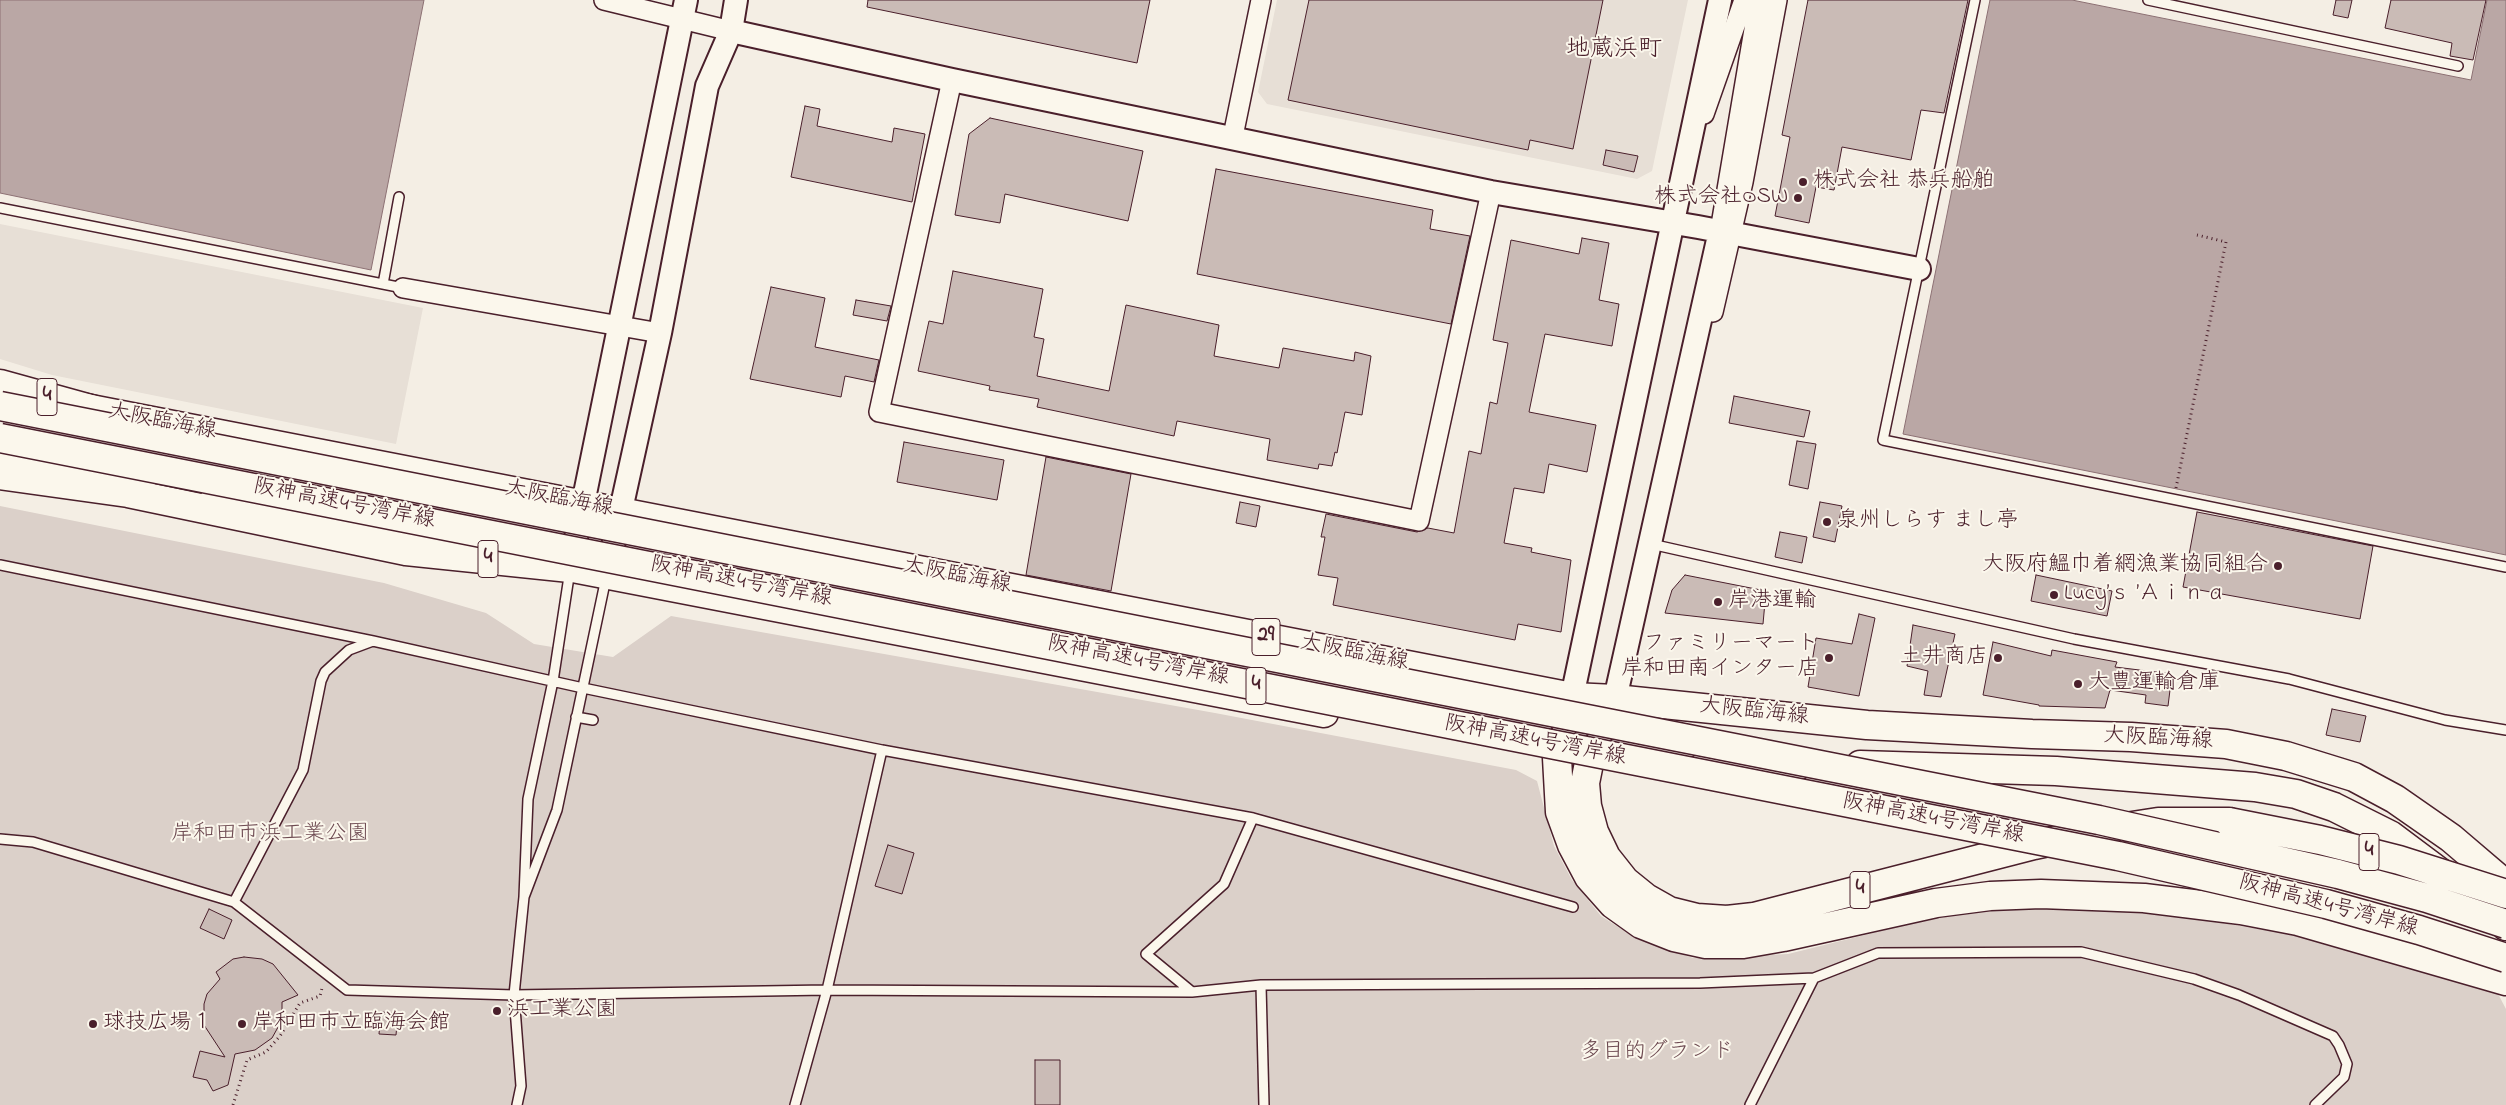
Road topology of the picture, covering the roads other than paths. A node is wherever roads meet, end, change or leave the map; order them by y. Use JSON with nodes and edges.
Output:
{"nodes":[{"id":1,"x":604,"y":0,"type":"edge"},
{"id":2,"x":736,"y":0,"type":"edge"},
{"id":3,"x":1261,"y":0,"type":"edge"},
{"id":4,"x":1720,"y":0,"type":"edge"},
{"id":5,"x":1744,"y":0,"type":"edge"},
{"id":6,"x":1759,"y":0,"type":"edge"},
{"id":7,"x":1777,"y":0,"type":"edge"},
{"id":8,"x":1975,"y":0,"type":"edge"},
{"id":9,"x":2148,"y":0,"type":"edge"},
{"id":10,"x":685,"y":10,"type":"edge"},
{"id":11,"x":731,"y":31,"type":"junction"},
{"id":12,"x":2458,"y":66,"type":"dead end"},
{"id":13,"x":952,"y":80,"type":"junction"},
{"id":14,"x":1232,"y":136,"type":"junction"},
{"id":15,"x":1685,"y":170,"type":"junction"},
{"id":16,"x":1491,"y":192,"type":"junction"},
{"id":17,"x":399,"y":197,"type":"dead end"},
{"id":18,"x":0,"y":208,"type":"edge"},
{"id":19,"x":1674,"y":223,"type":"junction"},
{"id":20,"x":1726,"y":232,"type":"junction"},
{"id":21,"x":1919,"y":269,"type":"junction"},
{"id":22,"x":383,"y":284,"type":"junction"},
{"id":23,"x":403,"y":288,"type":"joint"},
{"id":24,"x":621,"y":327,"type":"junction"},
{"id":25,"x":660,"y":334,"type":"junction"},
{"id":26,"x":0,"y":384,"type":"edge"},
{"id":27,"x":0,"y":392,"type":"edge"},
{"id":28,"x":0,"y":406,"type":"edge"},
{"id":29,"x":94,"y":410,"type":"junction"},
{"id":30,"x":0,"y":438,"type":"edge"},
{"id":31,"x":0,"y":456,"type":"edge"},
{"id":32,"x":0,"y":475,"type":"edge"},
{"id":33,"x":584,"y":504,"type":"junction"},
{"id":34,"x":621,"y":512,"type":"junction"},
{"id":35,"x":1650,"y":544,"type":"junction"},
{"id":36,"x":0,"y":565,"type":"edge"},
{"id":37,"x":2506,"y":567,"type":"edge"},
{"id":38,"x":570,"y":568,"type":"junction"},
{"id":39,"x":606,"y":575,"type":"junction"},
{"id":40,"x":373,"y":641,"type":"junction"},
{"id":41,"x":553,"y":681,"type":"junction"},
{"id":42,"x":583,"y":688,"type":"junction"},
{"id":43,"x":1572,"y":697,"type":"junction"},
{"id":44,"x":1615,"y":699,"type":"junction"},
{"id":45,"x":576,"y":717,"type":"junction"},
{"id":46,"x":593,"y":720,"type":"dead end"},
{"id":47,"x":2506,"y":730,"type":"edge"},
{"id":48,"x":882,"y":750,"type":"junction"},
{"id":49,"x":1557,"y":758,"type":"junction"},
{"id":50,"x":1589,"y":763,"type":"junction"},
{"id":51,"x":1253,"y":818,"type":"junction"},
{"id":52,"x":0,"y":839,"type":"edge"},
{"id":53,"x":2506,"y":888,"type":"edge"},
{"id":54,"x":2506,"y":894,"type":"edge"},
{"id":55,"x":524,"y":897,"type":"junction"},
{"id":56,"x":234,"y":902,"type":"junction"},
{"id":57,"x":1573,"y":907,"type":"dead end"},
{"id":58,"x":2506,"y":925,"type":"edge"},
{"id":59,"x":2506,"y":958,"type":"edge"},
{"id":60,"x":1814,"y":978,"type":"junction"},
{"id":61,"x":2506,"y":981,"type":"edge"},
{"id":62,"x":1261,"y":984,"type":"junction"},
{"id":63,"x":827,"y":990,"type":"junction"},
{"id":64,"x":1192,"y":992,"type":"junction"},
{"id":65,"x":514,"y":995,"type":"junction"},
{"id":66,"x":517,"y":1105,"type":"edge"},
{"id":67,"x":795,"y":1105,"type":"edge"},
{"id":68,"x":1264,"y":1105,"type":"edge"},
{"id":69,"x":1750,"y":1105,"type":"edge"},
{"id":70,"x":2315,"y":1105,"type":"edge"}],
"edges":[{"from":1,"to":10,"type":"street"},
{"from":2,"to":11,"type":"street"},
{"from":3,"to":14,"type":"street"},
{"from":4,"to":15,"type":"street"},
{"from":5,"to":15,"type":"street"},
{"from":6,"to":20,"type":"street"},
{"from":7,"to":20,"type":"street"},
{"from":8,"to":21,"type":"lane"},
{"from":9,"to":12,"type":"lane"},
{"from":10,"to":11,"type":"street"},
{"from":10,"to":24,"type":"street"},
{"from":11,"to":13,"type":"street"},
{"from":11,"to":25,"type":"street"},
{"from":13,"to":14,"type":"street"},
{"from":13,"to":16,"type":"street"},
{"from":14,"to":16,"type":"street"},
{"from":15,"to":19,"type":"street"},
{"from":16,"to":19,"type":"street"},
{"from":17,"to":22,"type":"lane"},
{"from":18,"to":22,"type":"lane"},
{"from":19,"to":20,"type":"street"},
{"from":19,"to":43,"type":"street"},
{"from":20,"to":21,"type":"street"},
{"from":20,"to":35,"type":"street"},
{"from":21,"to":37,"type":"lane"},
{"from":22,"to":23,"type":"lane"},
{"from":23,"to":24,"type":"street"},
{"from":24,"to":25,"type":"street"},
{"from":24,"to":33,"type":"street"},
{"from":25,"to":34,"type":"street"},
{"from":26,"to":29,"type":"main road","number":"4"},
{"from":27,"to":29,"type":"main road","name":"大阪臨海線","number":"29"},
{"from":28,"to":58,"type":"main road","name":"阪神高速4号湾岸線","number":"4","bridge":true},
{"from":29,"to":33,"type":"main road","name":"大阪臨海線","number":"29"},
{"from":30,"to":59,"type":"main road","name":"阪神高速4号湾岸線","number":"4","bridge":true},
{"from":31,"to":38,"type":"main road","name":"大阪臨海線"},
{"from":32,"to":38,"type":"main road","number":"4"},
{"from":33,"to":34,"type":"main road","name":"大阪臨海線","number":"29"},
{"from":33,"to":38,"type":"street"},
{"from":34,"to":39,"type":"street"},
{"from":34,"to":43,"type":"main road","name":"大阪臨海線","number":"29"},
{"from":35,"to":44,"type":"street"},
{"from":35,"to":47,"type":"lane"},
{"from":36,"to":40,"type":"lane"},
{"from":38,"to":39,"type":"main road","name":"大阪臨海線"},
{"from":38,"to":41,"type":"lane"},
{"from":39,"to":42,"type":"lane"},
{"from":39,"to":49,"type":"main road","name":"大阪臨海線"},
{"from":40,"to":41,"type":"lane"},
{"from":40,"to":56,"type":"lane"},
{"from":41,"to":42,"type":"lane"},
{"from":41,"to":55,"type":"lane"},
{"from":42,"to":45,"type":"lane"},
{"from":42,"to":48,"type":"lane"},
{"from":43,"to":44,"type":"main road","name":"大阪臨海線","number":"29"},
{"from":43,"to":49,"type":"street"},
{"from":44,"to":50,"type":"street"},
{"from":44,"to":53,"type":"main road","name":"大阪臨海線","number":"29"},
{"from":45,"to":46,"type":"lane"},
{"from":45,"to":55,"type":"lane"},
{"from":48,"to":51,"type":"lane"},
{"from":48,"to":63,"type":"lane"},
{"from":49,"to":50,"type":"main road","name":"大阪臨海線"},
{"from":49,"to":61,"type":"main road","number":"4"},
{"from":50,"to":54,"type":"main road","number":"4","bridge":true},
{"from":50,"to":58,"type":"main road","name":"大阪臨海線"},
{"from":51,"to":57,"type":"lane"},
{"from":51,"to":64,"type":"lane"},
{"from":52,"to":56,"type":"lane"},
{"from":55,"to":65,"type":"lane"},
{"from":56,"to":65,"type":"lane"},
{"from":60,"to":62,"type":"lane"},
{"from":60,"to":69,"type":"lane"},
{"from":60,"to":70,"type":"lane"},
{"from":62,"to":64,"type":"lane"},
{"from":62,"to":68,"type":"lane"},
{"from":63,"to":64,"type":"lane"},
{"from":63,"to":65,"type":"lane"},
{"from":63,"to":67,"type":"lane"},
{"from":65,"to":66,"type":"lane"}]}
